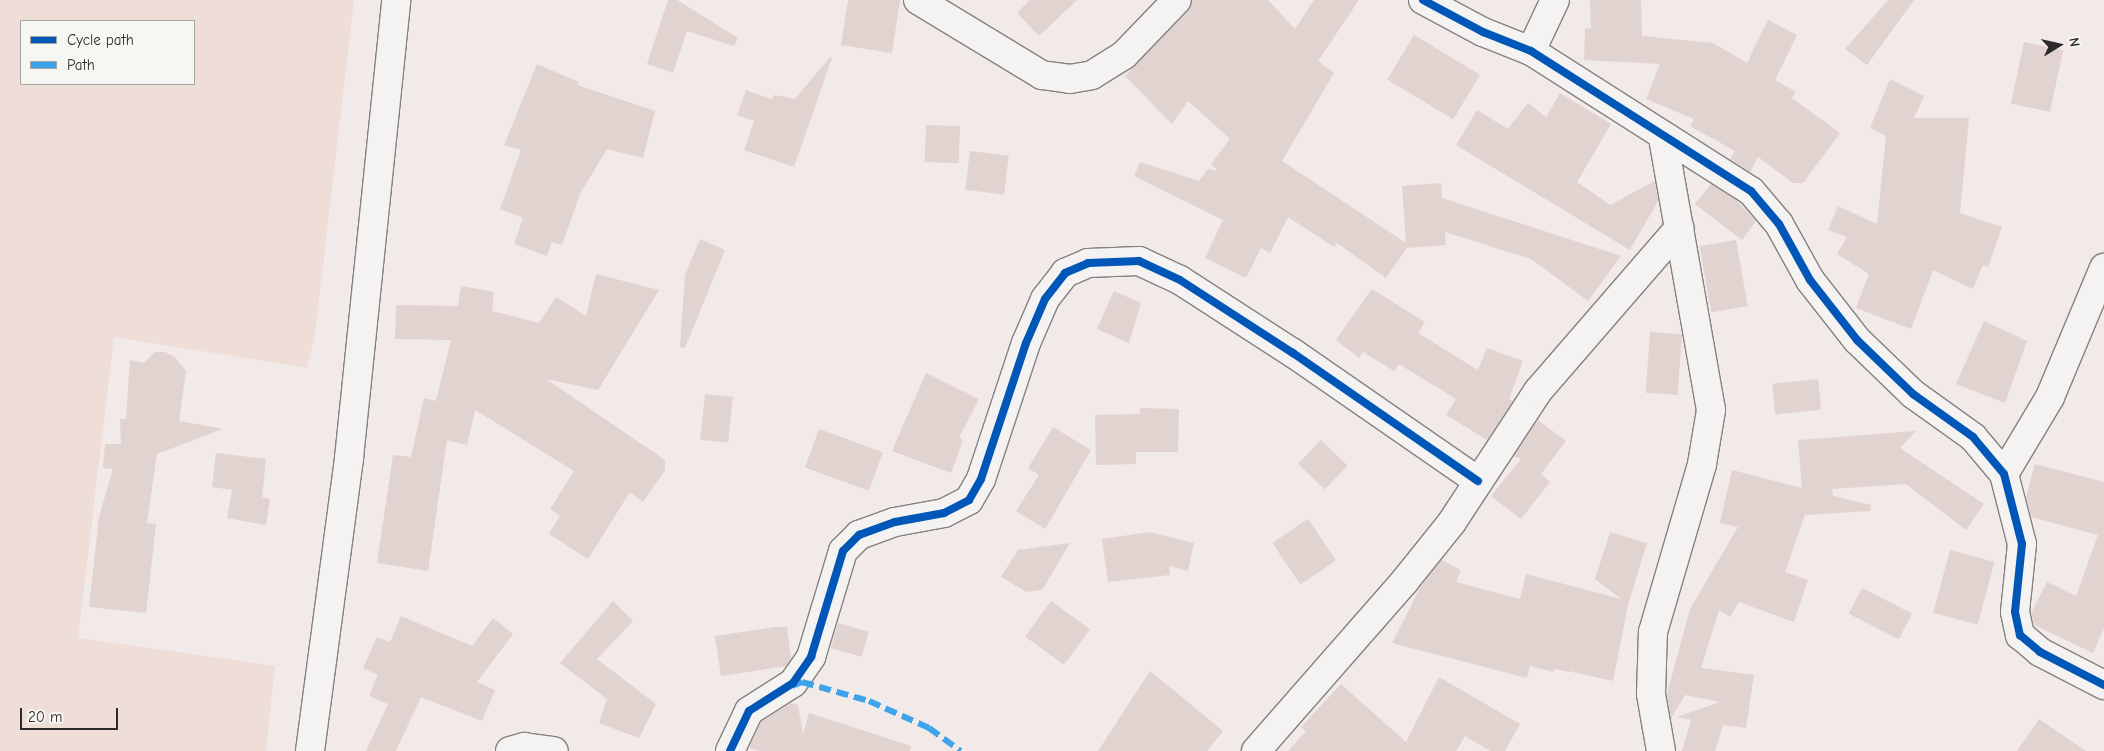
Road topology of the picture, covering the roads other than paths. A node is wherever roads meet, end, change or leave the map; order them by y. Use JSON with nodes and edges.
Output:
{"nodes":[{"id":1,"x":396,"y":0,"type":"edge"},
{"id":2,"x":918,"y":0,"type":"edge"},
{"id":3,"x":1177,"y":0,"type":"edge"},
{"id":4,"x":1423,"y":0,"type":"edge"},
{"id":5,"x":1555,"y":0,"type":"edge"},
{"id":6,"x":1531,"y":50,"type":"junction"},
{"id":7,"x":1663,"y":137,"type":"junction"},
{"id":8,"x":1679,"y":228,"type":"junction"},
{"id":9,"x":2104,"y":268,"type":"edge"},
{"id":10,"x":2004,"y":474,"type":"junction"},
{"id":11,"x":1478,"y":481,"type":"junction"},
{"id":12,"x":2104,"y":685,"type":"edge"},
{"id":13,"x":310,"y":751,"type":"edge"},
{"id":14,"x":510,"y":751,"type":"edge"},
{"id":15,"x":554,"y":751,"type":"edge"},
{"id":16,"x":730,"y":751,"type":"edge"},
{"id":17,"x":1256,"y":751,"type":"edge"},
{"id":18,"x":1661,"y":751,"type":"edge"}],
"edges":[{"from":1,"to":13,"type":"street"},
{"from":2,"to":3,"type":"street"},
{"from":4,"to":6,"type":"street"},
{"from":5,"to":6,"type":"street"},
{"from":6,"to":7,"type":"street"},
{"from":7,"to":8,"type":"street"},
{"from":7,"to":10,"type":"street"},
{"from":8,"to":11,"type":"street"},
{"from":8,"to":18,"type":"street"},
{"from":9,"to":10,"type":"street"},
{"from":10,"to":12,"type":"street"},
{"from":11,"to":16,"type":"street"},
{"from":11,"to":17,"type":"street"},
{"from":14,"to":15,"type":"street"}]}
